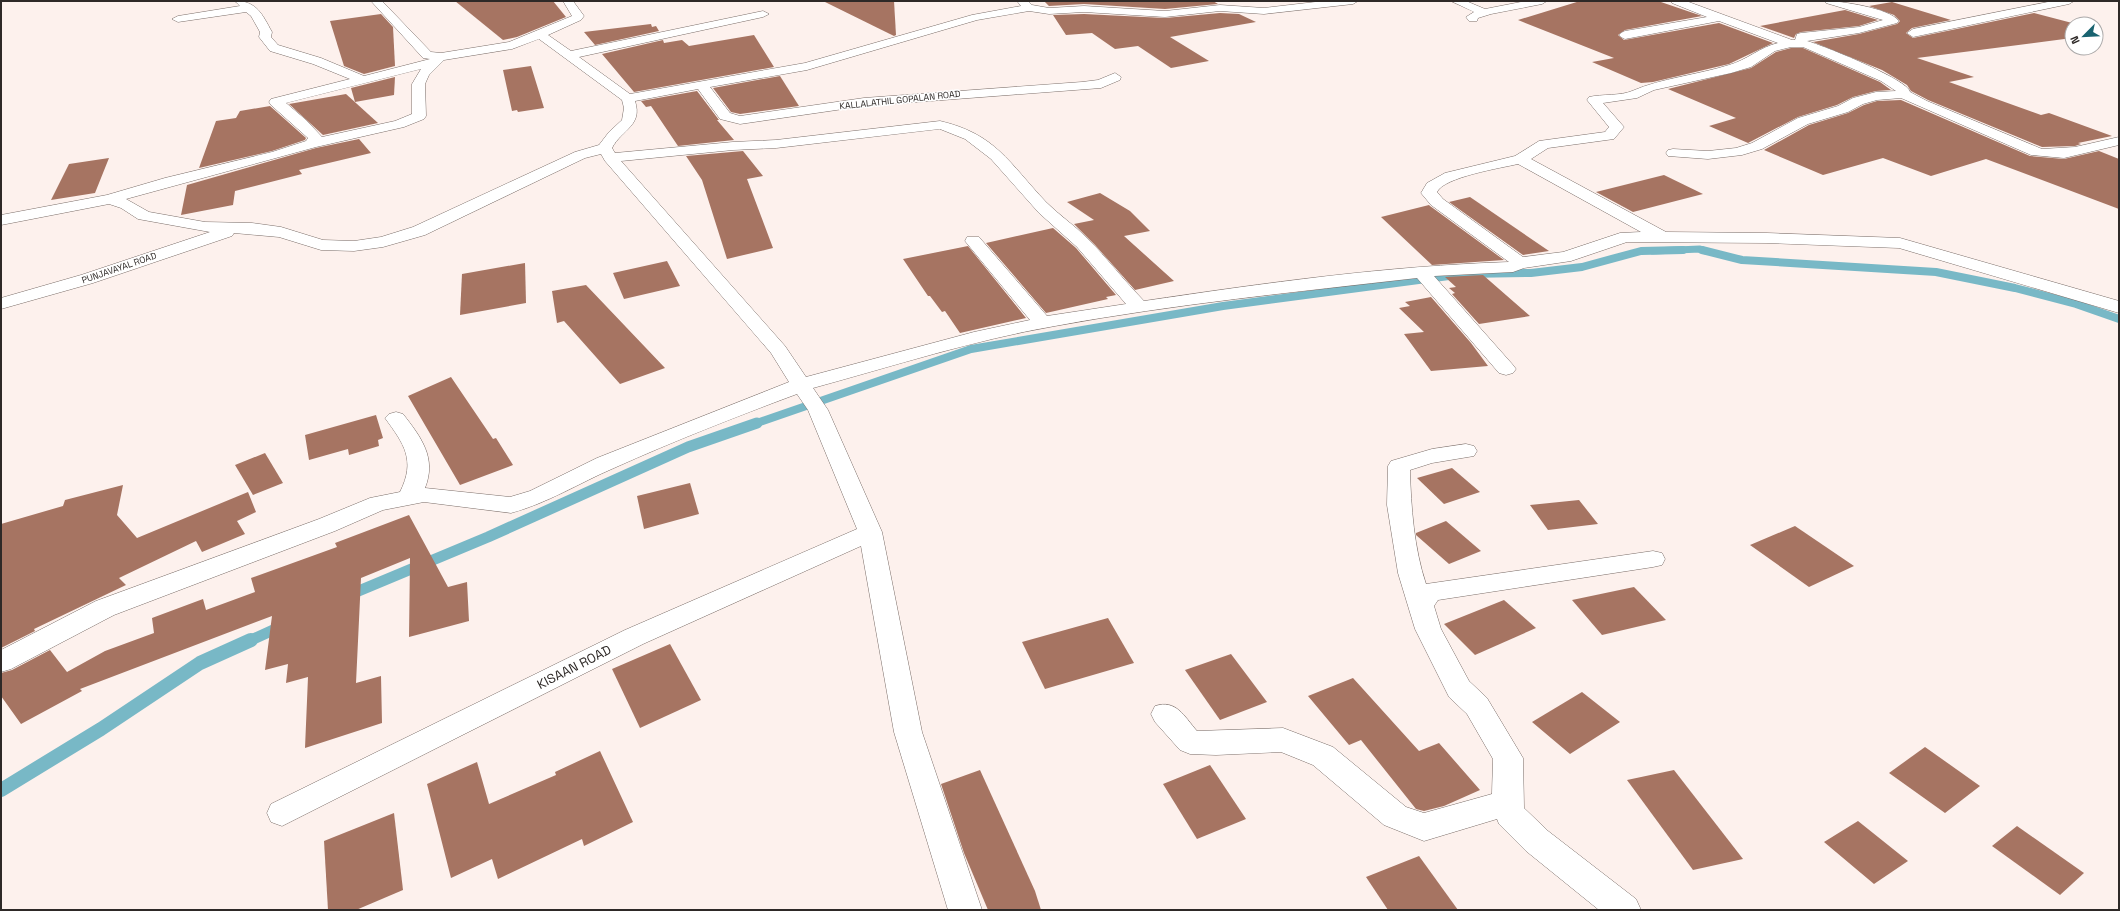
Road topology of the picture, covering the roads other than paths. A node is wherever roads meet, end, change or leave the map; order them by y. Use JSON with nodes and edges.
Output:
{"nodes":[{"id":1,"x":376,"y":1,"type":"edge"},
{"id":2,"x":568,"y":1,"type":"edge"},
{"id":3,"x":1353,"y":1,"type":"edge"},
{"id":4,"x":1456,"y":1,"type":"edge"},
{"id":5,"x":1542,"y":1,"type":"edge"},
{"id":6,"x":1676,"y":1,"type":"edge"},
{"id":7,"x":1830,"y":1,"type":"edge"},
{"id":8,"x":2069,"y":1,"type":"edge"},
{"id":9,"x":1026,"y":4,"type":"edge"},
{"id":10,"x":1237,"y":4,"type":"edge"},
{"id":11,"x":244,"y":5,"type":"edge"},
{"id":12,"x":1486,"y":12,"type":"junction"},
{"id":13,"x":763,"y":14,"type":"dead end"},
{"id":14,"x":1718,"y":18,"type":"junction"},
{"id":15,"x":178,"y":19,"type":"dead end"},
{"id":16,"x":1473,"y":20,"type":"dead end"},
{"id":17,"x":1913,"y":33,"type":"dead end"},
{"id":18,"x":540,"y":34,"type":"junction"},
{"id":19,"x":1625,"y":35,"type":"dead end"},
{"id":20,"x":1796,"y":43,"type":"junction"},
{"id":21,"x":569,"y":55,"type":"junction"},
{"id":22,"x":439,"y":59,"type":"junction"},
{"id":23,"x":1115,"y":78,"type":"dead end"},
{"id":24,"x":361,"y":80,"type":"junction"},
{"id":25,"x":701,"y":85,"type":"junction"},
{"id":26,"x":1903,"y":94,"type":"junction"},
{"id":27,"x":628,"y":98,"type":"junction"},
{"id":28,"x":2119,"y":142,"type":"edge"},
{"id":29,"x":312,"y":144,"type":"junction"},
{"id":30,"x":608,"y":153,"type":"junction"},
{"id":31,"x":1673,"y":153,"type":"dead end"},
{"id":32,"x":1520,"y":159,"type":"junction"},
{"id":33,"x":110,"y":199,"type":"junction"},
{"id":34,"x":1,"y":220,"type":"edge"},
{"id":35,"x":235,"y":229,"type":"junction"},
{"id":36,"x":1663,"y":238,"type":"junction"},
{"id":37,"x":973,"y":241,"type":"dead end"},
{"id":38,"x":1519,"y":263,"type":"junction"},
{"id":39,"x":1426,"y":278,"type":"junction"},
{"id":40,"x":1,"y":304,"type":"edge"},
{"id":41,"x":1140,"y":307,"type":"junction"},
{"id":42,"x":2119,"y":308,"type":"edge"},
{"id":43,"x":1043,"y":322,"type":"junction"},
{"id":44,"x":1506,"y":369,"type":"dead end"},
{"id":45,"x":808,"y":395,"type":"junction"},
{"id":46,"x":396,"y":418,"type":"dead end"},
{"id":47,"x":1466,"y":451,"type":"dead end"},
{"id":48,"x":408,"y":498,"type":"junction"},
{"id":49,"x":870,"y":532,"type":"junction"},
{"id":50,"x":1653,"y":559,"type":"dead end"},
{"id":51,"x":1421,"y":606,"type":"junction"},
{"id":52,"x":1,"y":662,"type":"edge"},
{"id":53,"x":1165,"y":714,"type":"dead end"},
{"id":54,"x":1507,"y":803,"type":"junction"},
{"id":55,"x":282,"y":813,"type":"dead end"},
{"id":56,"x":965,"y":910,"type":"edge"},
{"id":57,"x":1624,"y":910,"type":"edge"}],
"edges":[{"from":1,"to":22,"type":"street"},
{"from":2,"to":18,"type":"street"},
{"from":3,"to":10,"type":"street"},
{"from":4,"to":12,"type":"street"},
{"from":5,"to":12,"type":"street"},
{"from":6,"to":14,"type":"street"},
{"from":7,"to":20,"type":"street"},
{"from":8,"to":17,"type":"street"},
{"from":9,"to":10,"type":"street"},
{"from":9,"to":25,"type":"street"},
{"from":11,"to":15,"type":"street"},
{"from":11,"to":24,"type":"street"},
{"from":12,"to":16,"type":"street"},
{"from":13,"to":21,"type":"street"},
{"from":14,"to":19,"type":"street"},
{"from":14,"to":20,"type":"street"},
{"from":18,"to":21,"type":"street"},
{"from":18,"to":22,"type":"street"},
{"from":20,"to":26,"type":"street"},
{"from":20,"to":32,"type":"street"},
{"from":21,"to":27,"type":"street"},
{"from":22,"to":24,"type":"street"},
{"from":22,"to":29,"type":"street"},
{"from":23,"to":25,"type":"street","name":"KALLALATHIL GOPALAN ROAD"},
{"from":24,"to":29,"type":"street"},
{"from":25,"to":27,"type":"street"},
{"from":26,"to":28,"type":"street"},
{"from":26,"to":31,"type":"street"},
{"from":27,"to":30,"type":"street"},
{"from":29,"to":33,"type":"street"},
{"from":30,"to":35,"type":"street"},
{"from":30,"to":41,"type":"street"},
{"from":30,"to":45,"type":"street"},
{"from":32,"to":36,"type":"street"},
{"from":32,"to":38,"type":"street"},
{"from":33,"to":34,"type":"street"},
{"from":33,"to":35,"type":"street"},
{"from":35,"to":40,"type":"street","name":"PUNJAVAYAL ROAD"},
{"from":36,"to":38,"type":"street"},
{"from":36,"to":42,"type":"street"},
{"from":37,"to":43,"type":"street"},
{"from":38,"to":39,"type":"street"},
{"from":39,"to":41,"type":"street"},
{"from":39,"to":44,"type":"street"},
{"from":41,"to":43,"type":"street"},
{"from":43,"to":45,"type":"street"},
{"from":45,"to":48,"type":"street"},
{"from":45,"to":49,"type":"street"},
{"from":46,"to":48,"type":"street"},
{"from":47,"to":51,"type":"street"},
{"from":48,"to":52,"type":"street"},
{"from":49,"to":55,"type":"street","name":"KISAAN ROAD"},
{"from":49,"to":56,"type":"street"},
{"from":50,"to":51,"type":"street"},
{"from":51,"to":54,"type":"street"},
{"from":53,"to":54,"type":"street"},
{"from":54,"to":57,"type":"street"}]}
